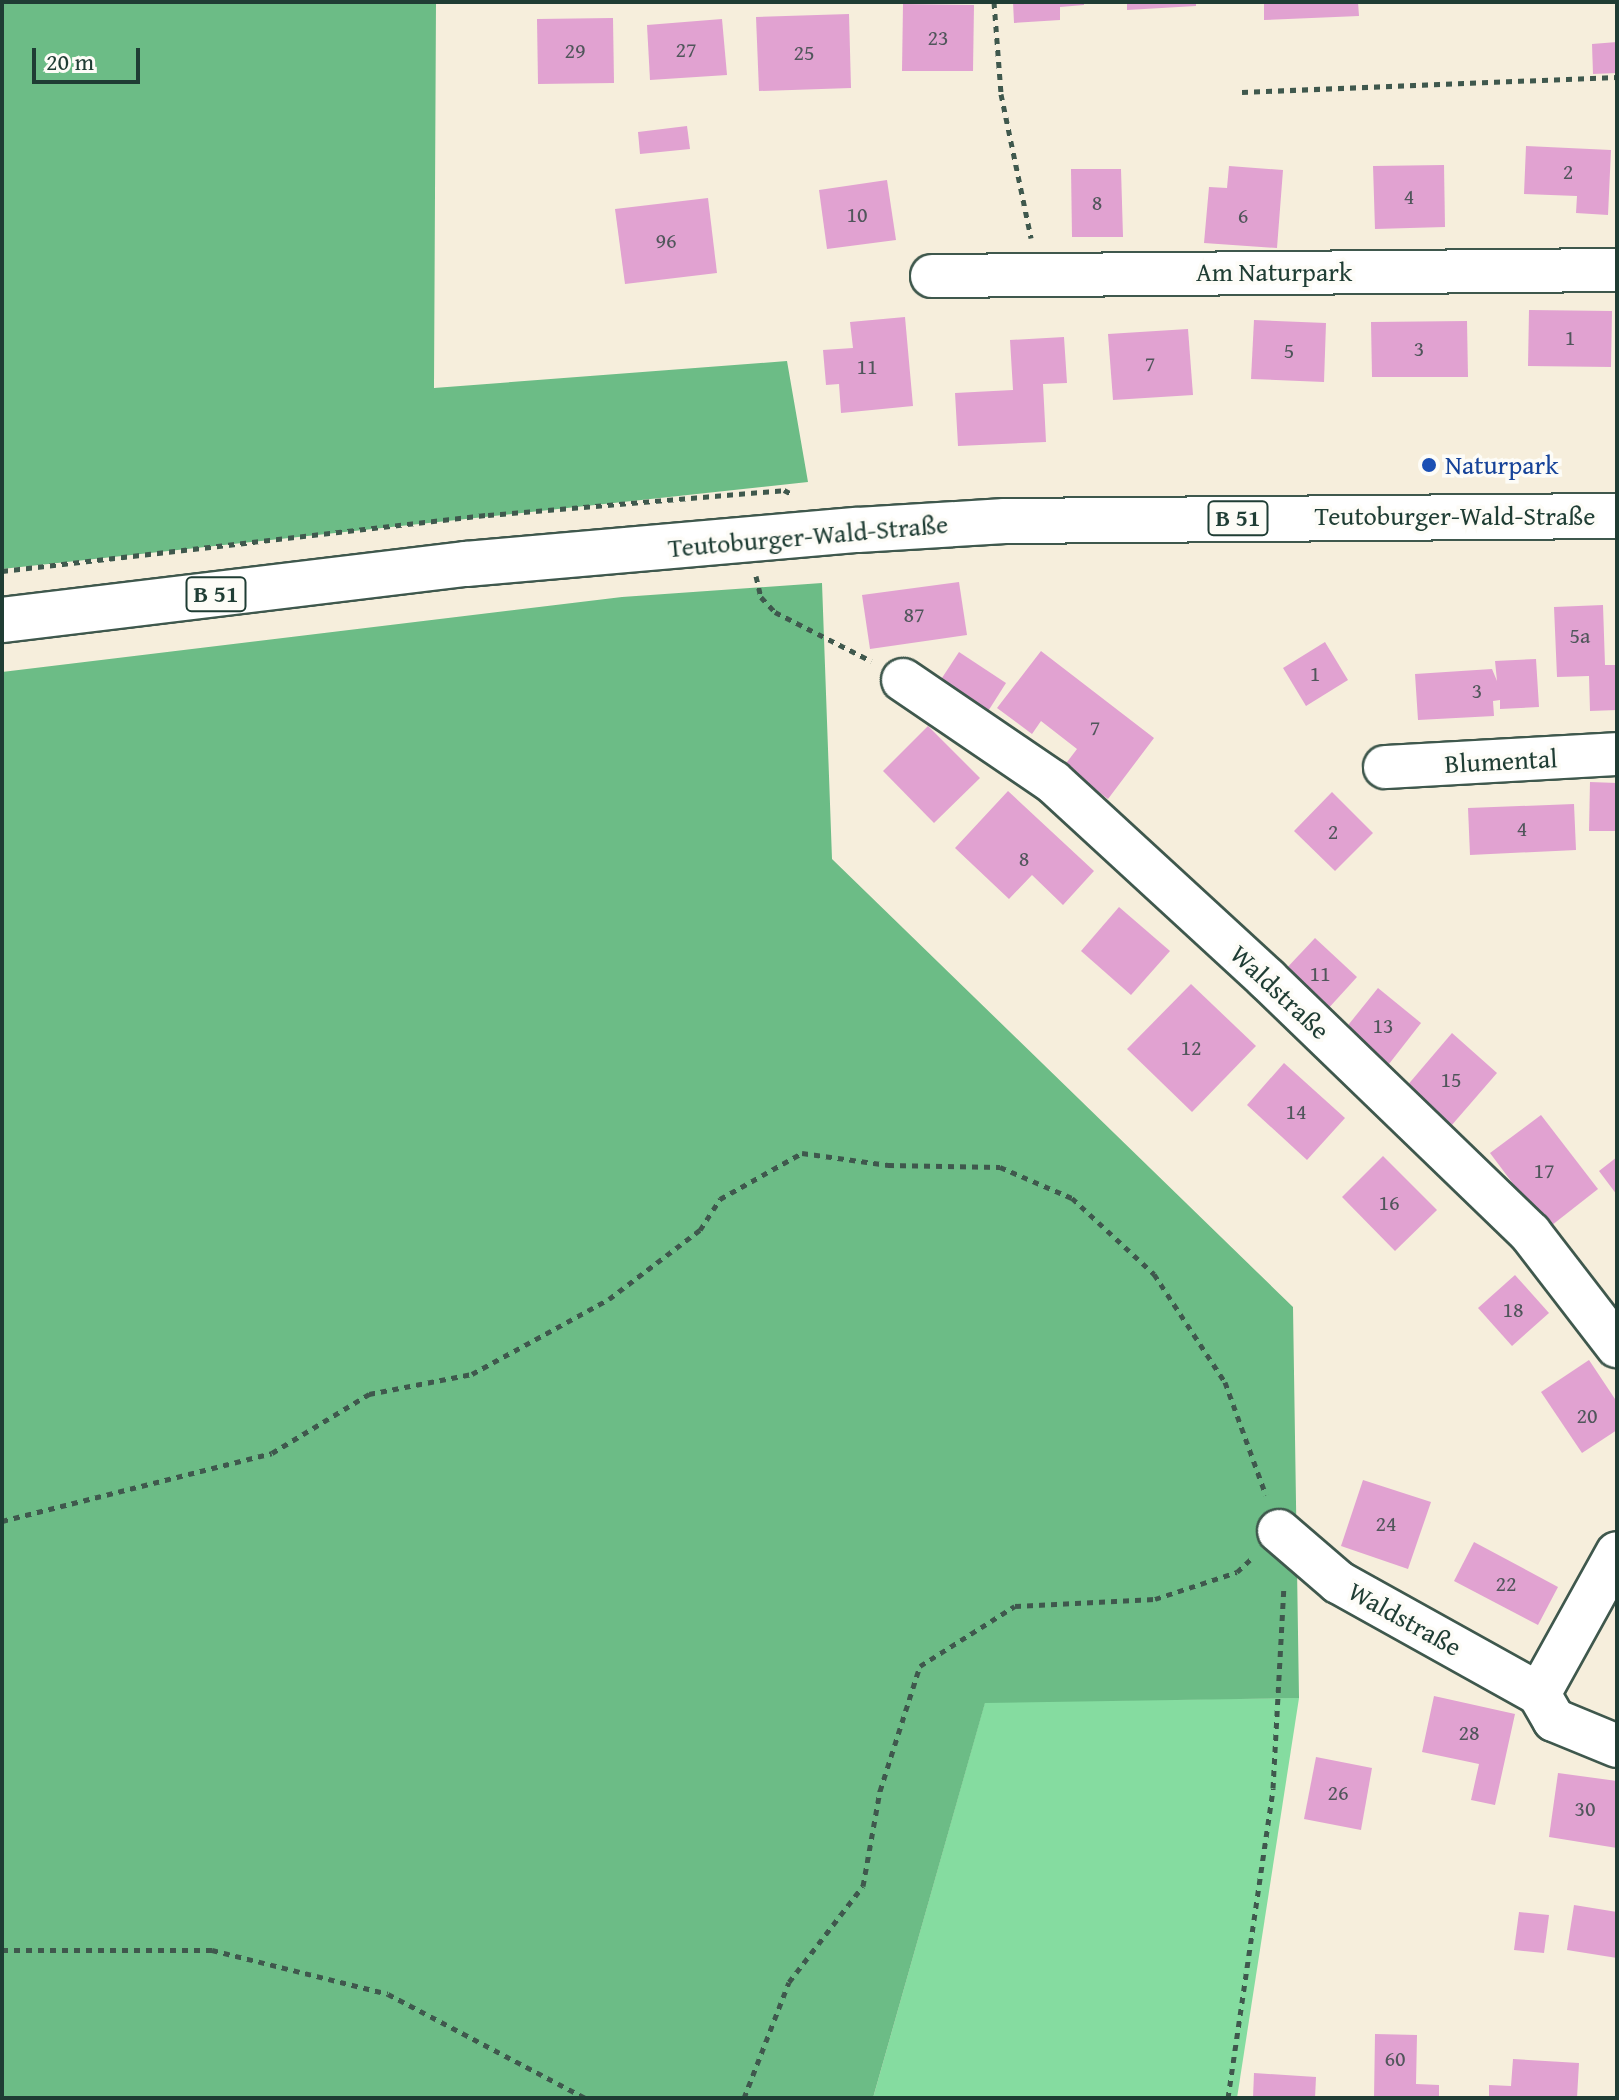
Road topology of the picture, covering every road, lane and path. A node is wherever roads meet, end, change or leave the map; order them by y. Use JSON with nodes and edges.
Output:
{"nodes":[{"id":1,"x":994,"y":2,"type":"edge"},
{"id":2,"x":1617,"y":77,"type":"edge"},
{"id":3,"x":1242,"y":92,"type":"dead end"},
{"id":4,"x":1617,"y":270,"type":"edge"},
{"id":5,"x":1038,"y":273,"type":"junction"},
{"id":6,"x":932,"y":276,"type":"dead end"},
{"id":7,"x":1617,"y":516,"type":"edge"},
{"id":8,"x":752,"y":539,"type":"junction"},
{"id":9,"x":2,"y":620,"type":"edge"},
{"id":10,"x":903,"y":680,"type":"joint"},
{"id":11,"x":1617,"y":754,"type":"edge"},
{"id":12,"x":1385,"y":767,"type":"dead end"},
{"id":13,"x":1617,"y":1346,"type":"edge"},
{"id":14,"x":2,"y":1521,"type":"edge"},
{"id":15,"x":1279,"y":1531,"type":"junction"},
{"id":16,"x":1617,"y":1553,"type":"edge"},
{"id":17,"x":1539,"y":1694,"type":"junction"},
{"id":18,"x":1617,"y":1746,"type":"edge"},
{"id":19,"x":2,"y":1950,"type":"edge"},
{"id":20,"x":585,"y":2098,"type":"edge"},
{"id":21,"x":744,"y":2098,"type":"edge"},
{"id":22,"x":1228,"y":2098,"type":"edge"}],
"edges":[{"from":1,"to":5,"type":"path"},
{"from":2,"to":3,"type":"path"},
{"from":4,"to":5,"type":"street","name":"Am Naturpark"},
{"from":5,"to":6,"type":"street","name":"Am Naturpark"},
{"from":7,"to":8,"type":"main road","name":"Teutoburger-Wald-Straße","number":"B 51"},
{"from":8,"to":9,"type":"main road","name":"Teutoburger-Wald-Straße","number":"B 51"},
{"from":8,"to":10,"type":"path"},
{"from":10,"to":13,"type":"street","name":"Waldstraße"},
{"from":11,"to":12,"type":"street","name":"Blumental"},
{"from":14,"to":15,"type":"path"},
{"from":15,"to":17,"type":"street","name":"Waldstraße"},
{"from":15,"to":21,"type":"path"},
{"from":15,"to":22,"type":"path"},
{"from":16,"to":17,"type":"street"},
{"from":17,"to":18,"type":"street","name":"Waldstraße"},
{"from":19,"to":20,"type":"path"}]}
